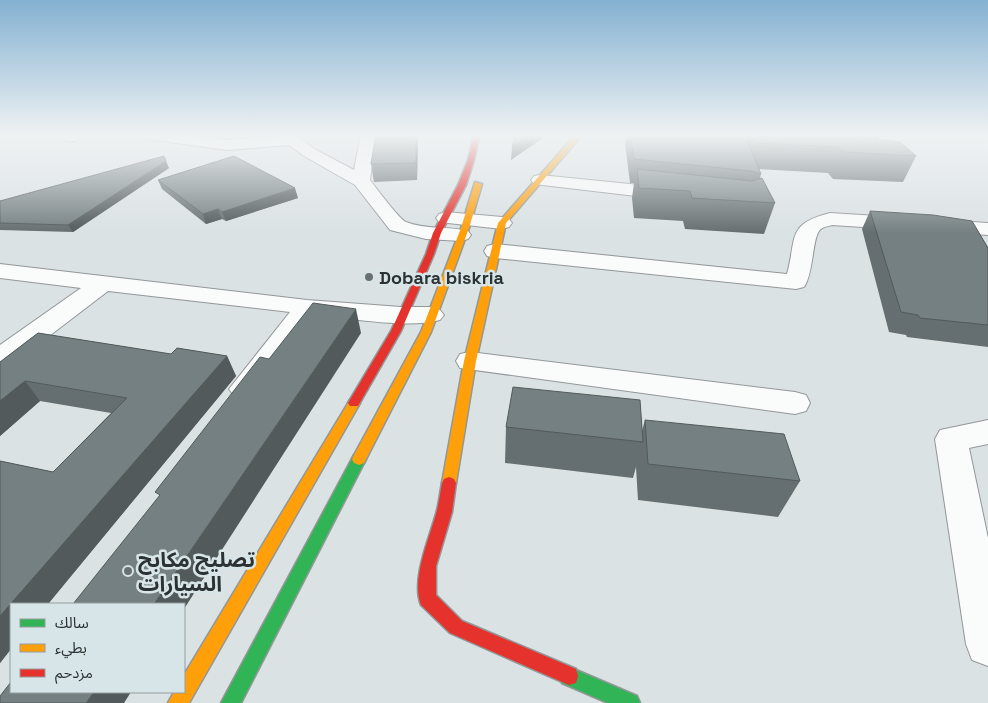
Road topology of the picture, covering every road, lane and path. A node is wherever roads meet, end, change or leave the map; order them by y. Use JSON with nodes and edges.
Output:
{"nodes":[{"id":1,"x":335,"y":167,"type":"edge"},
{"id":2,"x":364,"y":167,"type":"edge"},
{"id":3,"x":468,"y":167,"type":"edge"},
{"id":4,"x":551,"y":167,"type":"edge"},
{"id":5,"x":483,"y":169,"type":"dead end"},
{"id":6,"x":540,"y":180,"type":"junction"},
{"id":7,"x":361,"y":181,"type":"junction"},
{"id":8,"x":685,"y":196,"type":"edge"},
{"id":9,"x":502,"y":224,"type":"junction"},
{"id":10,"x":441,"y":226,"type":"junction"},
{"id":11,"x":464,"y":227,"type":"junction"},
{"id":12,"x":988,"y":229,"type":"edge"},
{"id":13,"x":494,"y":251,"type":"junction"},
{"id":14,"x":0,"y":271,"type":"edge"},
{"id":15,"x":103,"y":283,"type":"junction"},
{"id":16,"x":307,"y":307,"type":"junction"},
{"id":17,"x":401,"y":315,"type":"junction"},
{"id":18,"x":430,"y":316,"type":"junction"},
{"id":19,"x":0,"y":359,"type":"edge"},
{"id":20,"x":470,"y":361,"type":"junction"},
{"id":21,"x":795,"y":403,"type":"dead end"},
{"id":22,"x":224,"y":416,"type":"edge"},
{"id":23,"x":988,"y":432,"type":"edge"},
{"id":24,"x":988,"y":644,"type":"edge"},
{"id":25,"x":185,"y":691,"type":"edge"},
{"id":26,"x":231,"y":703,"type":"edge"},
{"id":27,"x":630,"y":703,"type":"edge"}],
"edges":[{"from":1,"to":7,"type":"street"},
{"from":2,"to":7,"type":"street"},
{"from":3,"to":10,"type":"main road"},
{"from":4,"to":6,"type":"main road"},
{"from":5,"to":11,"type":"main road"},
{"from":6,"to":8,"type":"street"},
{"from":6,"to":9,"type":"main road"},
{"from":7,"to":10,"type":"street"},
{"from":9,"to":11,"type":"street"},
{"from":9,"to":13,"type":"main road"},
{"from":10,"to":11,"type":"street"},
{"from":10,"to":17,"type":"main road"},
{"from":11,"to":18,"type":"main road"},
{"from":12,"to":13,"type":"street"},
{"from":13,"to":20,"type":"main road"},
{"from":14,"to":15,"type":"street"},
{"from":15,"to":16,"type":"street"},
{"from":15,"to":19,"type":"street"},
{"from":16,"to":17,"type":"street"},
{"from":16,"to":22,"type":"street"},
{"from":17,"to":18,"type":"street"},
{"from":17,"to":25,"type":"main road"},
{"from":18,"to":26,"type":"main road"},
{"from":20,"to":21,"type":"street"},
{"from":20,"to":27,"type":"main road"},
{"from":23,"to":24,"type":"street"}]}
